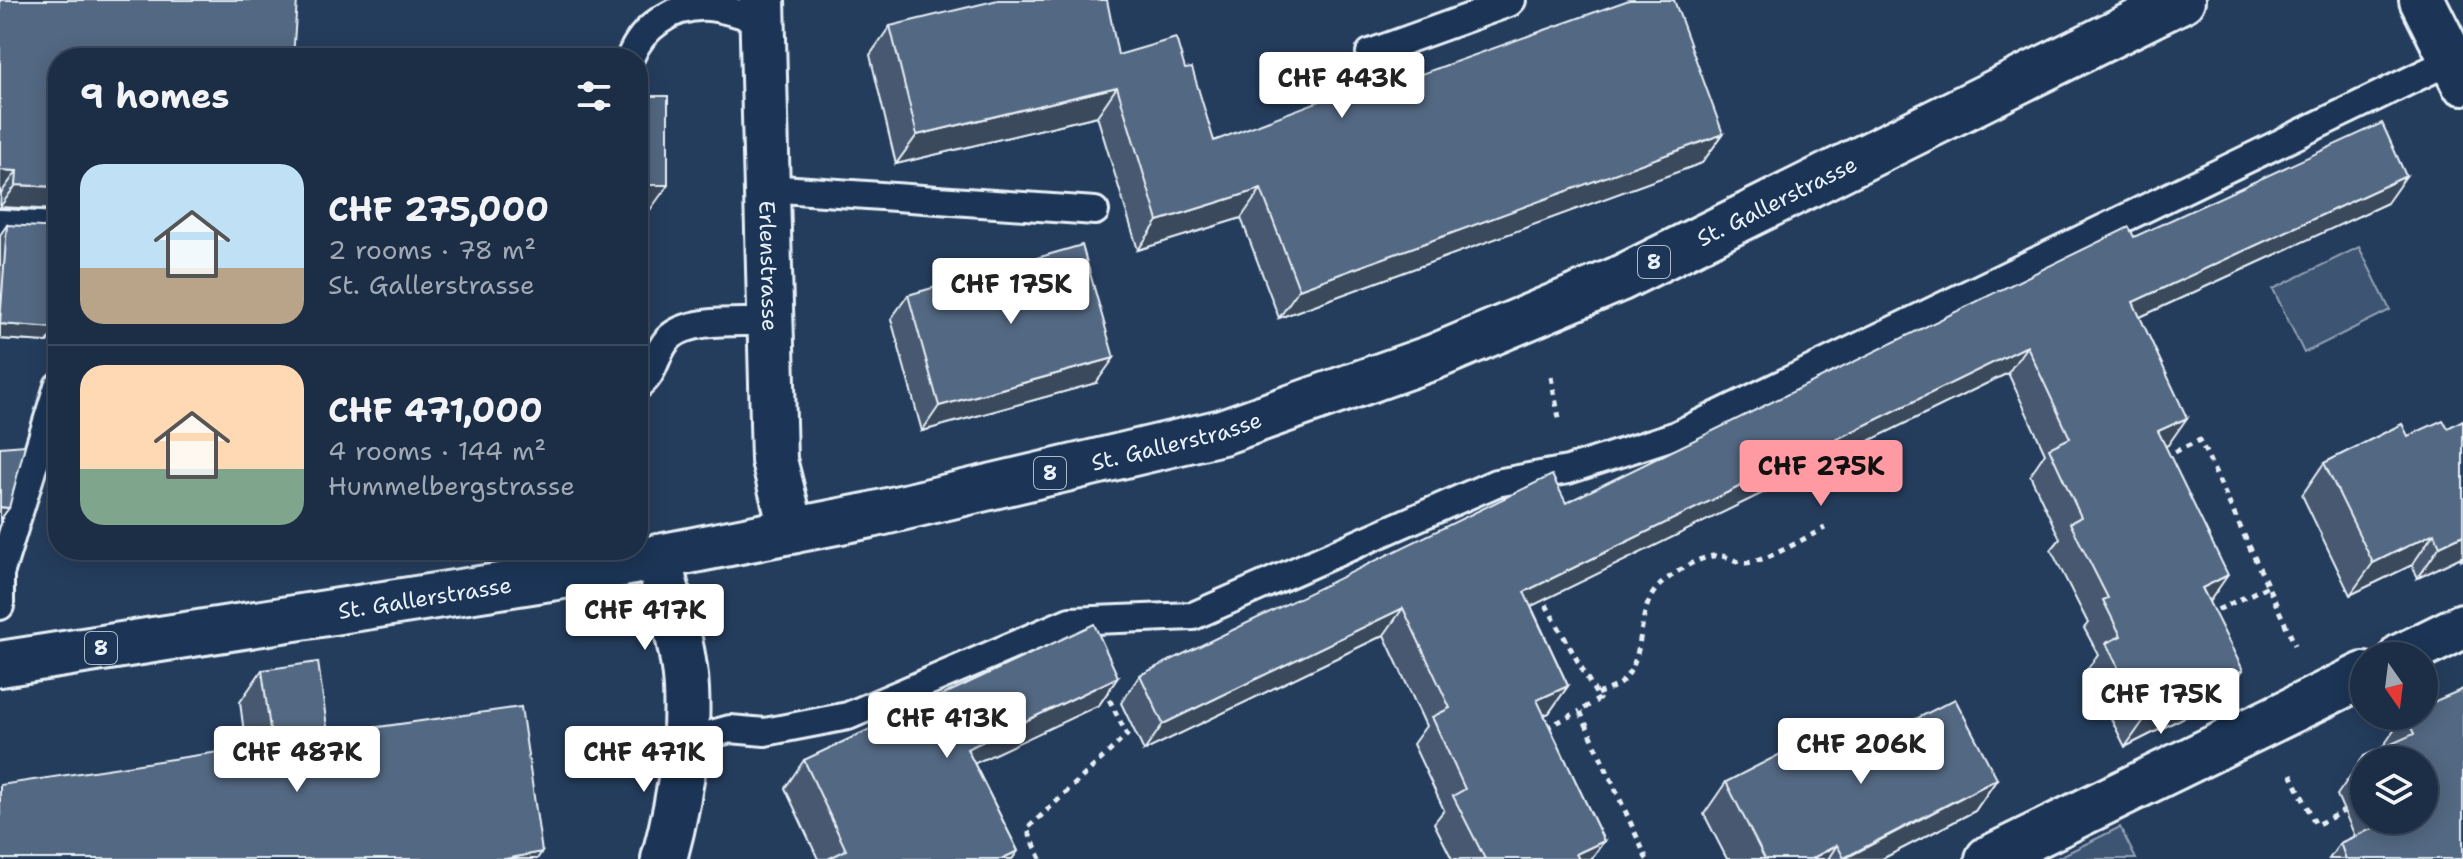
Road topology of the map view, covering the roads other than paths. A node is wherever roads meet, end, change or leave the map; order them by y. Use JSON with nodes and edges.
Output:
{"nodes":[{"id":1,"x":1512,"y":0,"type":"edge"},
{"id":2,"x":2182,"y":0,"type":"edge"},
{"id":3,"x":2422,"y":0,"type":"edge"},
{"id":4,"x":762,"y":10,"type":"edge"},
{"id":5,"x":635,"y":48,"type":"edge"},
{"id":6,"x":1370,"y":53,"type":"dead end"},
{"id":7,"x":2458,"y":71,"type":"edge"},
{"id":8,"x":767,"y":188,"type":"junction"},
{"id":9,"x":1095,"y":211,"type":"dead end"},
{"id":10,"x":0,"y":223,"type":"edge"},
{"id":11,"x":48,"y":225,"type":"edge"},
{"id":12,"x":770,"y":322,"type":"junction"},
{"id":13,"x":648,"y":378,"type":"edge"},
{"id":14,"x":48,"y":418,"type":"edge"},
{"id":15,"x":792,"y":531,"type":"junction"},
{"id":16,"x":658,"y":557,"type":"junction"},
{"id":17,"x":648,"y":559,"type":"edge"},
{"id":18,"x":642,"y":560,"type":"edge"},
{"id":19,"x":0,"y":574,"type":"edge"},
{"id":20,"x":0,"y":606,"type":"edge"},
{"id":21,"x":2463,"y":626,"type":"edge"},
{"id":22,"x":2430,"y":642,"type":"edge"},
{"id":23,"x":0,"y":664,"type":"edge"},
{"id":24,"x":2350,"y":682,"type":"edge"},
{"id":25,"x":686,"y":741,"type":"junction"},
{"id":26,"x":664,"y":859,"type":"edge"},
{"id":27,"x":1988,"y":859,"type":"edge"}],
"edges":[{"from":1,"to":6,"type":"lane"},
{"from":2,"to":15,"type":"main road","name":"St. Gallerstrasse","number":"8"},
{"from":3,"to":7,"type":"main road"},
{"from":4,"to":5,"type":"lane"},
{"from":4,"to":8,"type":"main road","name":"Erlenstrasse"},
{"from":7,"to":25,"type":"lane"},
{"from":8,"to":9,"type":"lane"},
{"from":8,"to":12,"type":"main road","name":"Erlenstrasse"},
{"from":10,"to":11,"type":"lane"},
{"from":12,"to":13,"type":"lane"},
{"from":12,"to":15,"type":"main road","name":"Erlenstrasse"},
{"from":14,"to":19,"type":"lane"},
{"from":15,"to":16,"type":"main road","name":"St. Gallerstrasse","number":"8"},
{"from":16,"to":17,"type":"main road","name":"St. Gallerstrasse","number":"8"},
{"from":16,"to":25,"type":"main road"},
{"from":18,"to":23,"type":"main road","name":"St. Gallerstrasse","number":"8"},
{"from":19,"to":20,"type":"lane"},
{"from":21,"to":22,"type":"main road"},
{"from":24,"to":27,"type":"main road"},
{"from":25,"to":26,"type":"main road"}]}
